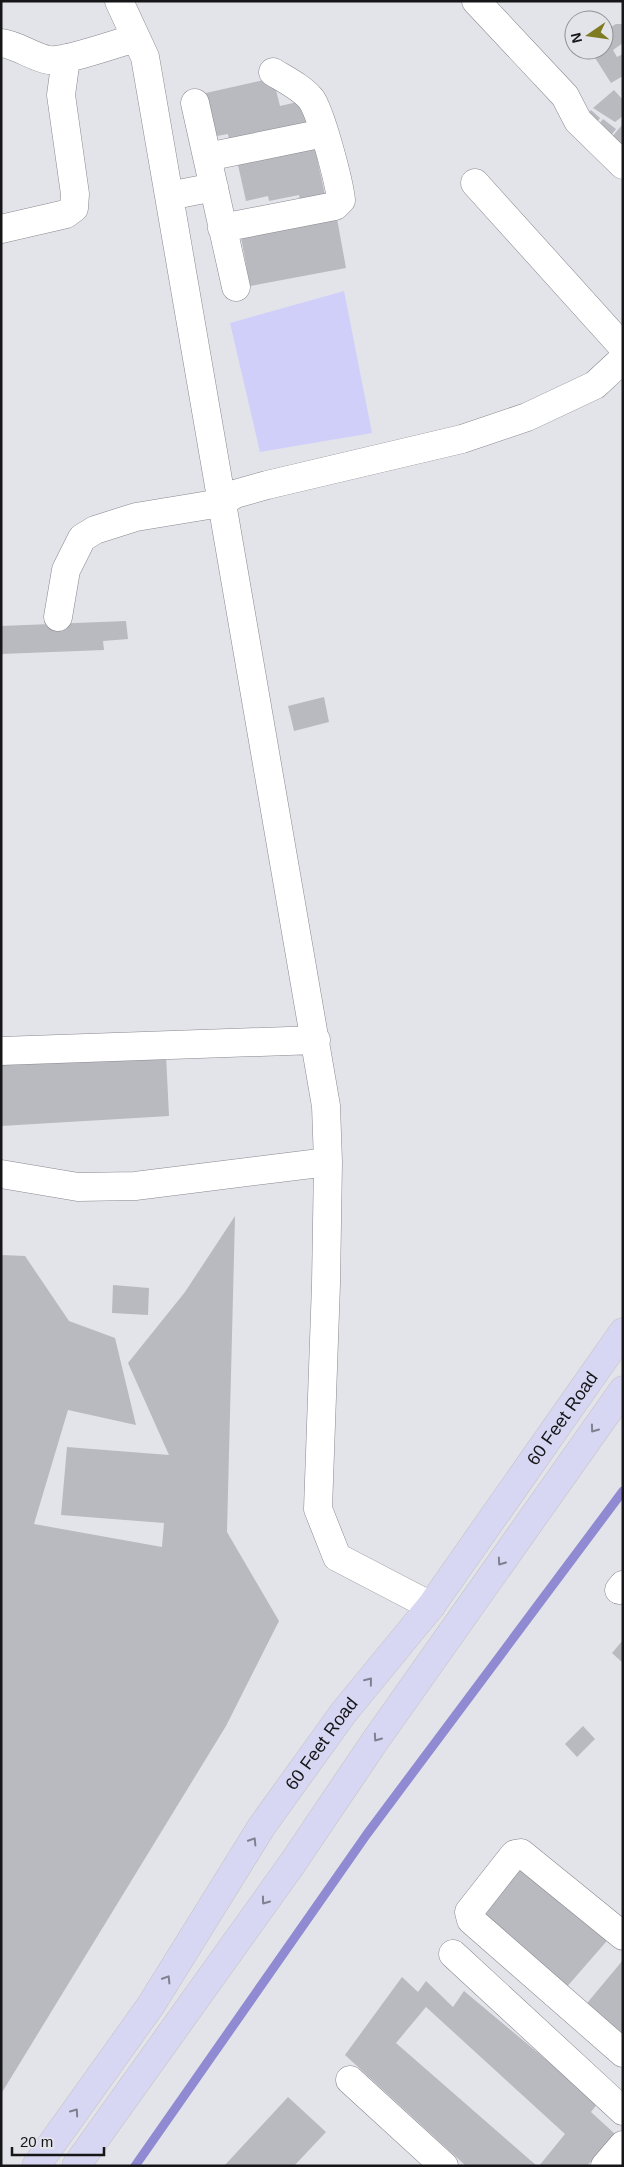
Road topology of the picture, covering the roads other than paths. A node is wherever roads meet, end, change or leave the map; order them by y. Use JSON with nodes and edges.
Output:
{"nodes":[{"id":1,"x":119,"y":1,"type":"edge"},
{"id":2,"x":476,"y":1,"type":"edge"},
{"id":3,"x":136,"y":38,"type":"junction"},
{"id":4,"x":1,"y":43,"type":"edge"},
{"id":5,"x":66,"y":58,"type":"junction"},
{"id":6,"x":274,"y":72,"type":"dead end"},
{"id":7,"x":195,"y":103,"type":"dead end"},
{"id":8,"x":324,"y":133,"type":"junction"},
{"id":9,"x":207,"y":156,"type":"junction"},
{"id":10,"x":623,"y":165,"type":"edge"},
{"id":11,"x":475,"y":183,"type":"dead end"},
{"id":12,"x":214,"y":187,"type":"junction"},
{"id":13,"x":169,"y":196,"type":"junction"},
{"id":14,"x":222,"y":228,"type":"junction"},
{"id":15,"x":1,"y":229,"type":"edge"},
{"id":16,"x":236,"y":287,"type":"dead end"},
{"id":17,"x":623,"y":347,"type":"edge"},
{"id":18,"x":623,"y":359,"type":"edge"},
{"id":19,"x":221,"y":503,"type":"junction"},
{"id":20,"x":58,"y":617,"type":"dead end"},
{"id":21,"x":316,"y":1040,"type":"junction"},
{"id":22,"x":1,"y":1051,"type":"edge"},
{"id":23,"x":328,"y":1162,"type":"junction"},
{"id":24,"x":1,"y":1174,"type":"edge"},
{"id":25,"x":623,"y":1332,"type":"edge"},
{"id":26,"x":623,"y":1390,"type":"edge"},
{"id":27,"x":431,"y":1606,"type":"junction"},
{"id":28,"x":623,"y":1936,"type":"edge"},
{"id":29,"x":453,"y":1954,"type":"dead end"},
{"id":30,"x":623,"y":2053,"type":"edge"},
{"id":31,"x":350,"y":2080,"type":"dead end"},
{"id":32,"x":623,"y":2111,"type":"edge"},
{"id":33,"x":623,"y":2145,"type":"edge"},
{"id":34,"x":36,"y":2166,"type":"edge"},
{"id":35,"x":76,"y":2166,"type":"edge"},
{"id":36,"x":444,"y":2166,"type":"edge"},
{"id":37,"x":605,"y":2166,"type":"edge"}],
"edges":[{"from":1,"to":3,"type":"street"},
{"from":2,"to":10,"type":"street"},
{"from":3,"to":5,"type":"street"},
{"from":3,"to":13,"type":"street"},
{"from":4,"to":5,"type":"street"},
{"from":5,"to":15,"type":"street"},
{"from":6,"to":8,"type":"street"},
{"from":7,"to":9,"type":"street"},
{"from":8,"to":9,"type":"street"},
{"from":8,"to":14,"type":"street"},
{"from":9,"to":12,"type":"street"},
{"from":11,"to":17,"type":"street"},
{"from":12,"to":13,"type":"street"},
{"from":12,"to":14,"type":"street"},
{"from":13,"to":19,"type":"street"},
{"from":14,"to":16,"type":"street"},
{"from":18,"to":19,"type":"street"},
{"from":19,"to":20,"type":"street"},
{"from":19,"to":21,"type":"street"},
{"from":21,"to":22,"type":"street"},
{"from":21,"to":23,"type":"street"},
{"from":23,"to":24,"type":"street"},
{"from":23,"to":27,"type":"street"},
{"from":25,"to":27,"type":"main road","name":"60 Feet Road"},
{"from":26,"to":35,"type":"main road","name":"60 Feet Road","one_way":true},
{"from":34,"to":27,"type":"main road","name":"60 Feet Road","one_way":true},
{"from":28,"to":30,"type":"street"},
{"from":29,"to":32,"type":"street"},
{"from":31,"to":36,"type":"street"},
{"from":33,"to":37,"type":"street"}]}
